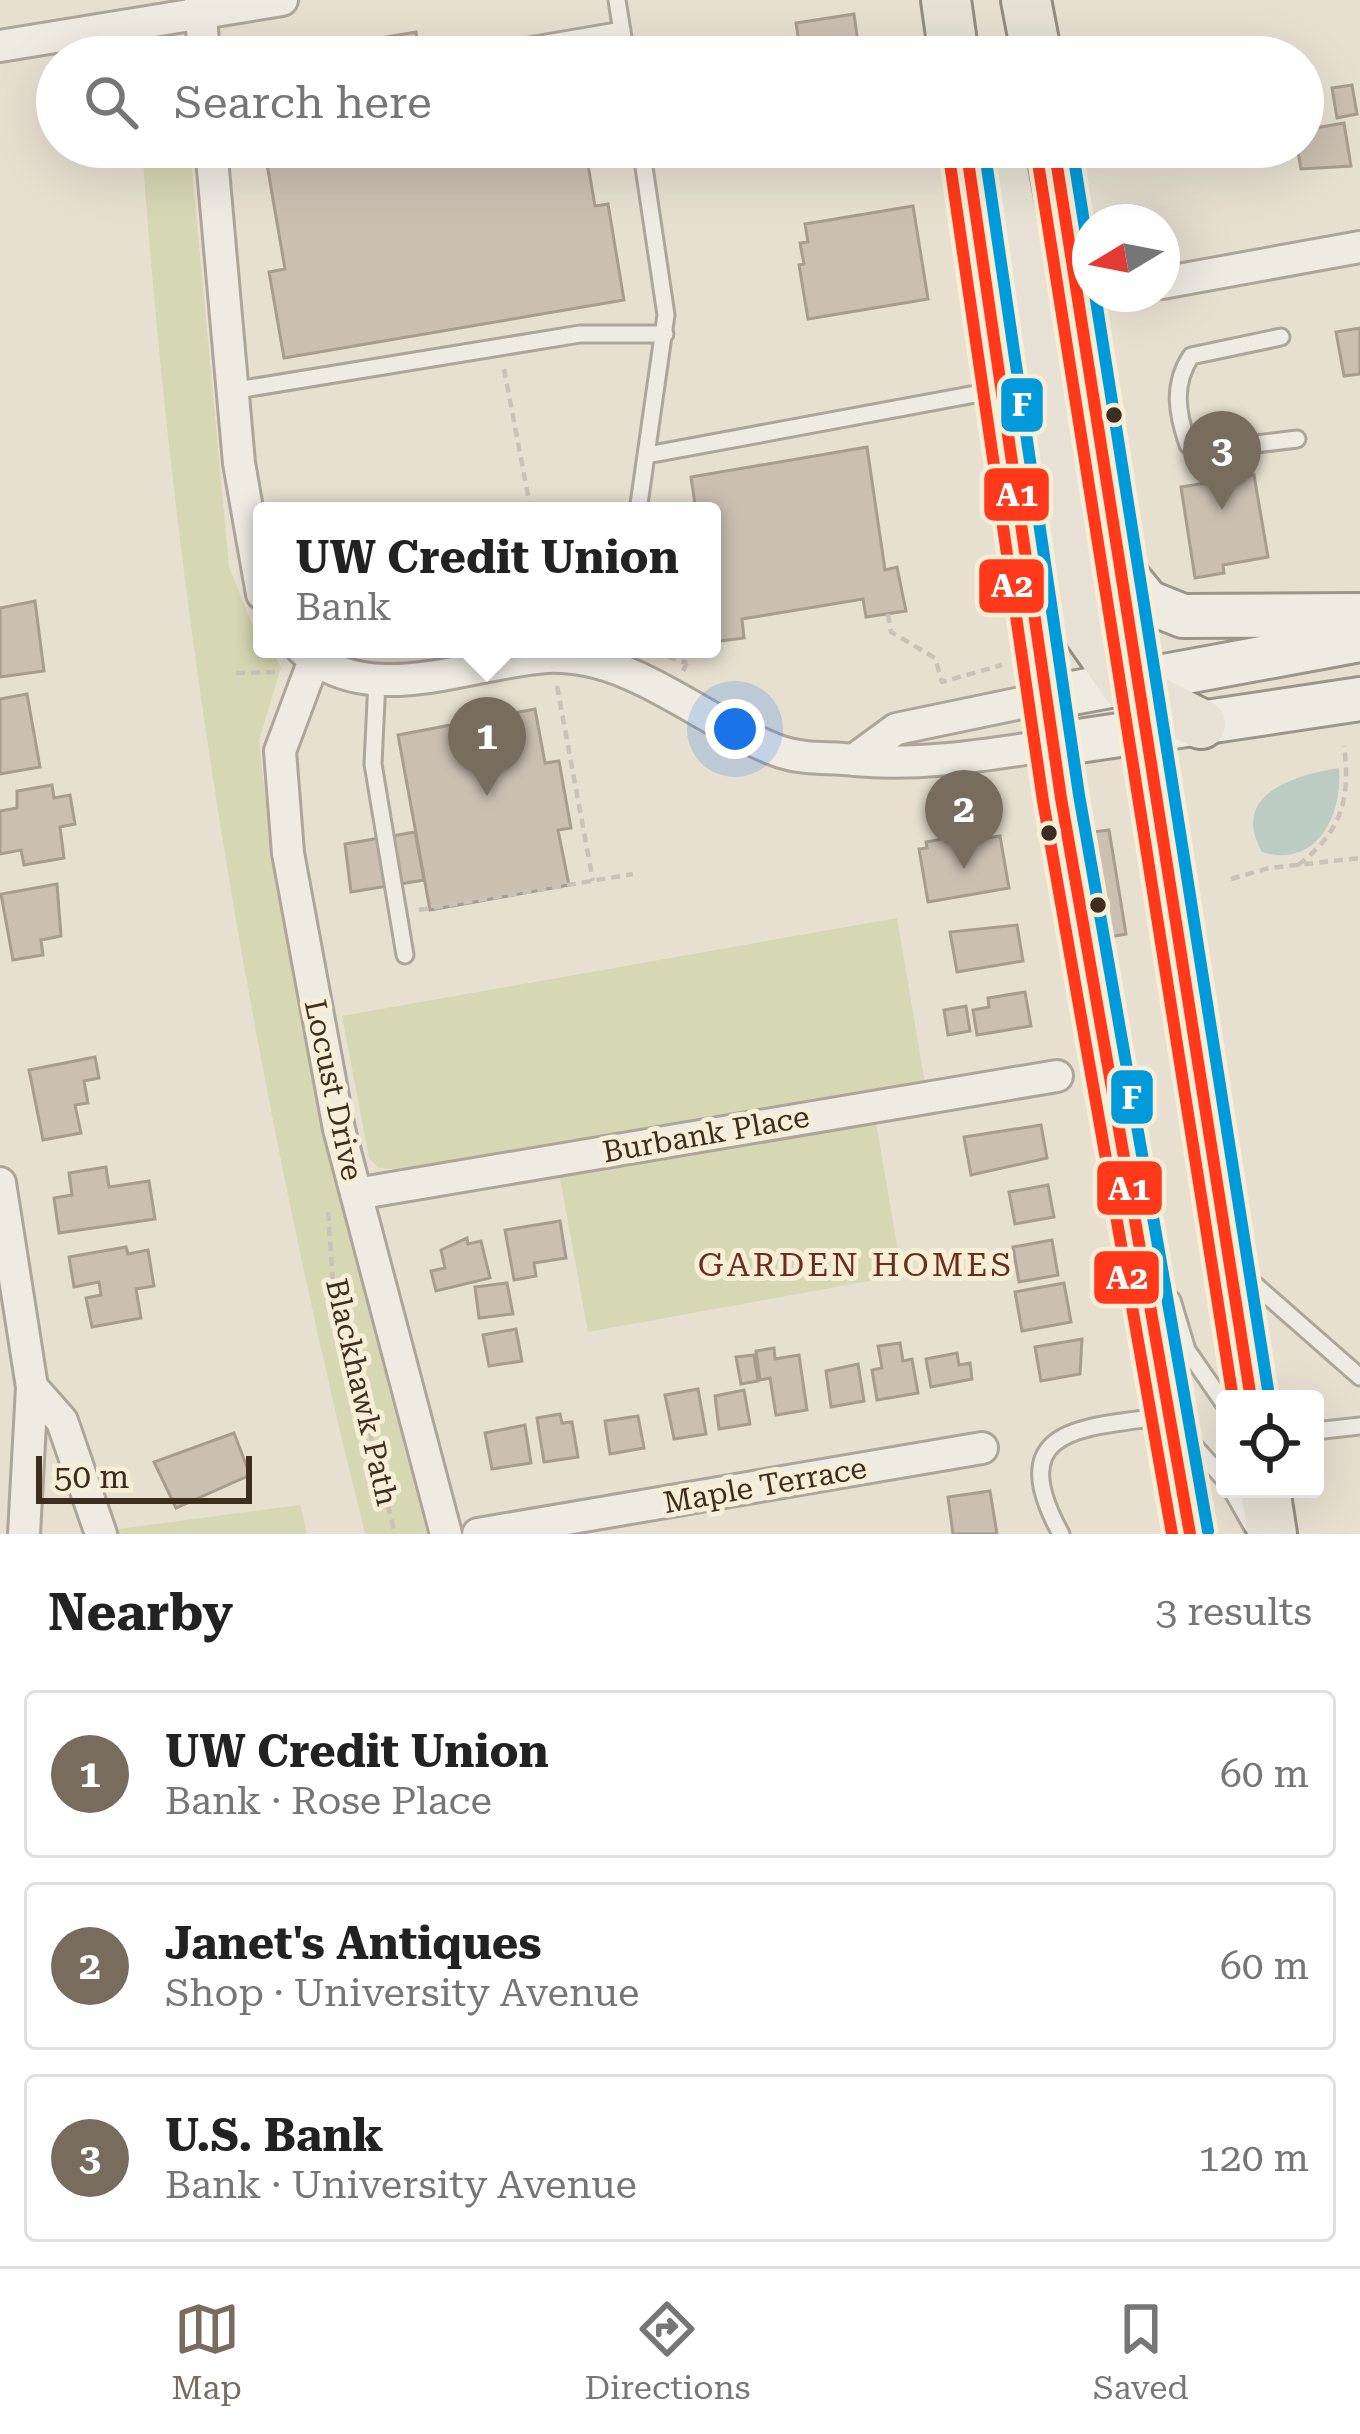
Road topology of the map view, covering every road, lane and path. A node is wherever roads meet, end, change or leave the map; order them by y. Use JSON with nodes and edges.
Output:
{"nodes":[{"id":1,"x":282,"y":0,"type":"edge"},
{"id":2,"x":617,"y":0,"type":"edge"},
{"id":3,"x":1026,"y":0,"type":"edge"},
{"id":4,"x":200,"y":7,"type":"edge"},
{"id":5,"x":622,"y":30,"type":"junction"},
{"id":6,"x":51,"y":36,"type":"edge"},
{"id":7,"x":587,"y":36,"type":"edge"},
{"id":8,"x":623,"y":36,"type":"edge"},
{"id":9,"x":1033,"y":36,"type":"edge"},
{"id":10,"x":36,"y":39,"type":"edge"},
{"id":11,"x":0,"y":46,"type":"edge"},
{"id":12,"x":213,"y":168,"type":"edge"},
{"id":13,"x":645,"y":168,"type":"edge"},
{"id":14,"x":969,"y":168,"type":"edge"},
{"id":15,"x":1004,"y":168,"type":"edge"},
{"id":16,"x":1059,"y":168,"type":"edge"},
{"id":17,"x":1072,"y":218,"type":"edge"},
{"id":18,"x":1360,"y":247,"type":"edge"},
{"id":19,"x":1180,"y":280,"type":"edge"},
{"id":20,"x":1094,"y":312,"type":"edge"},
{"id":21,"x":665,"y":334,"type":"junction"},
{"id":22,"x":1281,"y":337,"type":"dead end"},
{"id":23,"x":500,"y":345,"type":"junction"},
{"id":24,"x":1000,"y":390,"type":"junction"},
{"id":25,"x":231,"y":391,"type":"junction"},
{"id":26,"x":1297,"y":439,"type":"dead end"},
{"id":27,"x":647,"y":454,"type":"junction"},
{"id":28,"x":529,"y":502,"type":"edge"},
{"id":29,"x":639,"y":502,"type":"edge"},
{"id":30,"x":253,"y":557,"type":"edge"},
{"id":31,"x":1125,"y":574,"type":"junction"},
{"id":32,"x":888,"y":614,"type":"dead end"},
{"id":33,"x":1360,"y":615,"type":"edge"},
{"id":34,"x":1360,"y":640,"type":"edge"},
{"id":35,"x":553,"y":658,"type":"joint"},
{"id":36,"x":616,"y":658,"type":"edge"},
{"id":37,"x":671,"y":658,"type":"edge"},
{"id":38,"x":299,"y":660,"type":"edge"},
{"id":39,"x":687,"y":663,"type":"dead end"},
{"id":40,"x":1002,"y":665,"type":"dead end"},
{"id":41,"x":236,"y":673,"type":"dead end"},
{"id":42,"x":377,"y":680,"type":"junction"},
{"id":43,"x":1360,"y":699,"type":"edge"},
{"id":44,"x":1140,"y":700,"type":"junction"},
{"id":45,"x":1049,"y":722,"type":"junction"},
{"id":46,"x":1201,"y":724,"type":"joint"},
{"id":47,"x":1344,"y":746,"type":"dead end"},
{"id":48,"x":855,"y":760,"type":"junction"},
{"id":49,"x":1360,"y":858,"type":"edge"},
{"id":50,"x":1298,"y":865,"type":"junction"},
{"id":51,"x":633,"y":874,"type":"dead end"},
{"id":52,"x":1231,"y":879,"type":"dead end"},
{"id":53,"x":593,"y":881,"type":"junction"},
{"id":54,"x":398,"y":913,"type":"junction"},
{"id":55,"x":405,"y":955,"type":"dead end"},
{"id":56,"x":1058,"y":1076,"type":"dead end"},
{"id":57,"x":0,"y":1184,"type":"edge"},
{"id":58,"x":356,"y":1194,"type":"junction"},
{"id":59,"x":1127,"y":1194,"type":"junction"},
{"id":60,"x":1229,"y":1262,"type":"junction"},
{"id":61,"x":1360,"y":1377,"type":"edge"},
{"id":62,"x":32,"y":1387,"type":"junction"},
{"id":63,"x":1250,"y":1390,"type":"edge"},
{"id":64,"x":1216,"y":1392,"type":"edge"},
{"id":65,"x":1167,"y":1416,"type":"junction"},
{"id":66,"x":1360,"y":1426,"type":"edge"},
{"id":67,"x":1324,"y":1431,"type":"edge"},
{"id":68,"x":982,"y":1448,"type":"dead end"},
{"id":69,"x":1216,"y":1470,"type":"edge"},
{"id":70,"x":1236,"y":1498,"type":"edge"},
{"id":71,"x":1266,"y":1498,"type":"edge"},
{"id":72,"x":24,"y":1534,"type":"edge"},
{"id":73,"x":101,"y":1534,"type":"edge"},
{"id":74,"x":395,"y":1534,"type":"edge"},
{"id":75,"x":446,"y":1534,"type":"edge"},
{"id":76,"x":478,"y":1534,"type":"edge"},
{"id":77,"x":1061,"y":1534,"type":"edge"},
{"id":78,"x":1190,"y":1534,"type":"edge"},
{"id":79,"x":1256,"y":1534,"type":"edge"},
{"id":80,"x":1272,"y":1534,"type":"edge"}],
"edges":[{"from":1,"to":4,"type":"street"},
{"from":2,"to":5,"type":"lane"},
{"from":3,"to":9,"type":"main road"},
{"from":4,"to":6,"type":"street"},
{"from":5,"to":7,"type":"lane"},
{"from":5,"to":8,"type":"lane"},
{"from":10,"to":11,"type":"street"},
{"from":12,"to":25,"type":"street"},
{"from":13,"to":21,"type":"lane"},
{"from":14,"to":24,"type":"main road"},
{"from":15,"to":44,"type":"main road"},
{"from":16,"to":17,"type":"main road"},
{"from":18,"to":19,"type":"street"},
{"from":20,"to":31,"type":"main road"},
{"from":21,"to":23,"type":"lane"},
{"from":21,"to":27,"type":"lane"},
{"from":22,"to":26,"type":"lane"},
{"from":23,"to":25,"type":"lane"},
{"from":23,"to":28,"type":"path"},
{"from":24,"to":27,"type":"lane"},
{"from":24,"to":45,"type":"main road"},
{"from":25,"to":30,"type":"street"},
{"from":27,"to":29,"type":"lane"},
{"from":31,"to":33,"type":"main road"},
{"from":31,"to":44,"type":"main road"},
{"from":32,"to":40,"type":"path"},
{"from":34,"to":44,"type":"main road"},
{"from":35,"to":42,"type":"street"},
{"from":35,"to":53,"type":"path"},
{"from":36,"to":48,"type":"street"},
{"from":37,"to":39,"type":"path"},
{"from":38,"to":41,"type":"path"},
{"from":38,"to":42,"type":"street"},
{"from":38,"to":58,"type":"street","name":"Locust Drive"},
{"from":42,"to":54,"type":"lane"},
{"from":43,"to":46,"type":"main road"},
{"from":44,"to":45,"type":"main road"},
{"from":44,"to":46,"type":"main road"},
{"from":44,"to":60,"type":"main road"},
{"from":45,"to":48,"type":"street"},
{"from":45,"to":48,"type":"street"},
{"from":45,"to":59,"type":"main road"},
{"from":47,"to":50,"type":"path"},
{"from":49,"to":50,"type":"path"},
{"from":50,"to":52,"type":"path"},
{"from":51,"to":53,"type":"path"},
{"from":53,"to":54,"type":"path"},
{"from":54,"to":55,"type":"lane"},
{"from":56,"to":58,"type":"street","name":"Burbank Place"},
{"from":57,"to":62,"type":"street"},
{"from":58,"to":74,"type":"path","name":"Blackhawk Path"},
{"from":58,"to":75,"type":"street","name":"Locust Drive"},
{"from":59,"to":64,"type":"lane"},
{"from":59,"to":65,"type":"main road"},
{"from":60,"to":61,"type":"lane"},
{"from":60,"to":63,"type":"main road"},
{"from":62,"to":72,"type":"street"},
{"from":62,"to":73,"type":"street"},
{"from":65,"to":69,"type":"lane"},
{"from":65,"to":77,"type":"lane"},
{"from":65,"to":78,"type":"main road"},
{"from":66,"to":67,"type":"lane"},
{"from":68,"to":76,"type":"street","name":"Maple Terrace"},
{"from":70,"to":79,"type":"lane"},
{"from":71,"to":80,"type":"main road"}]}
